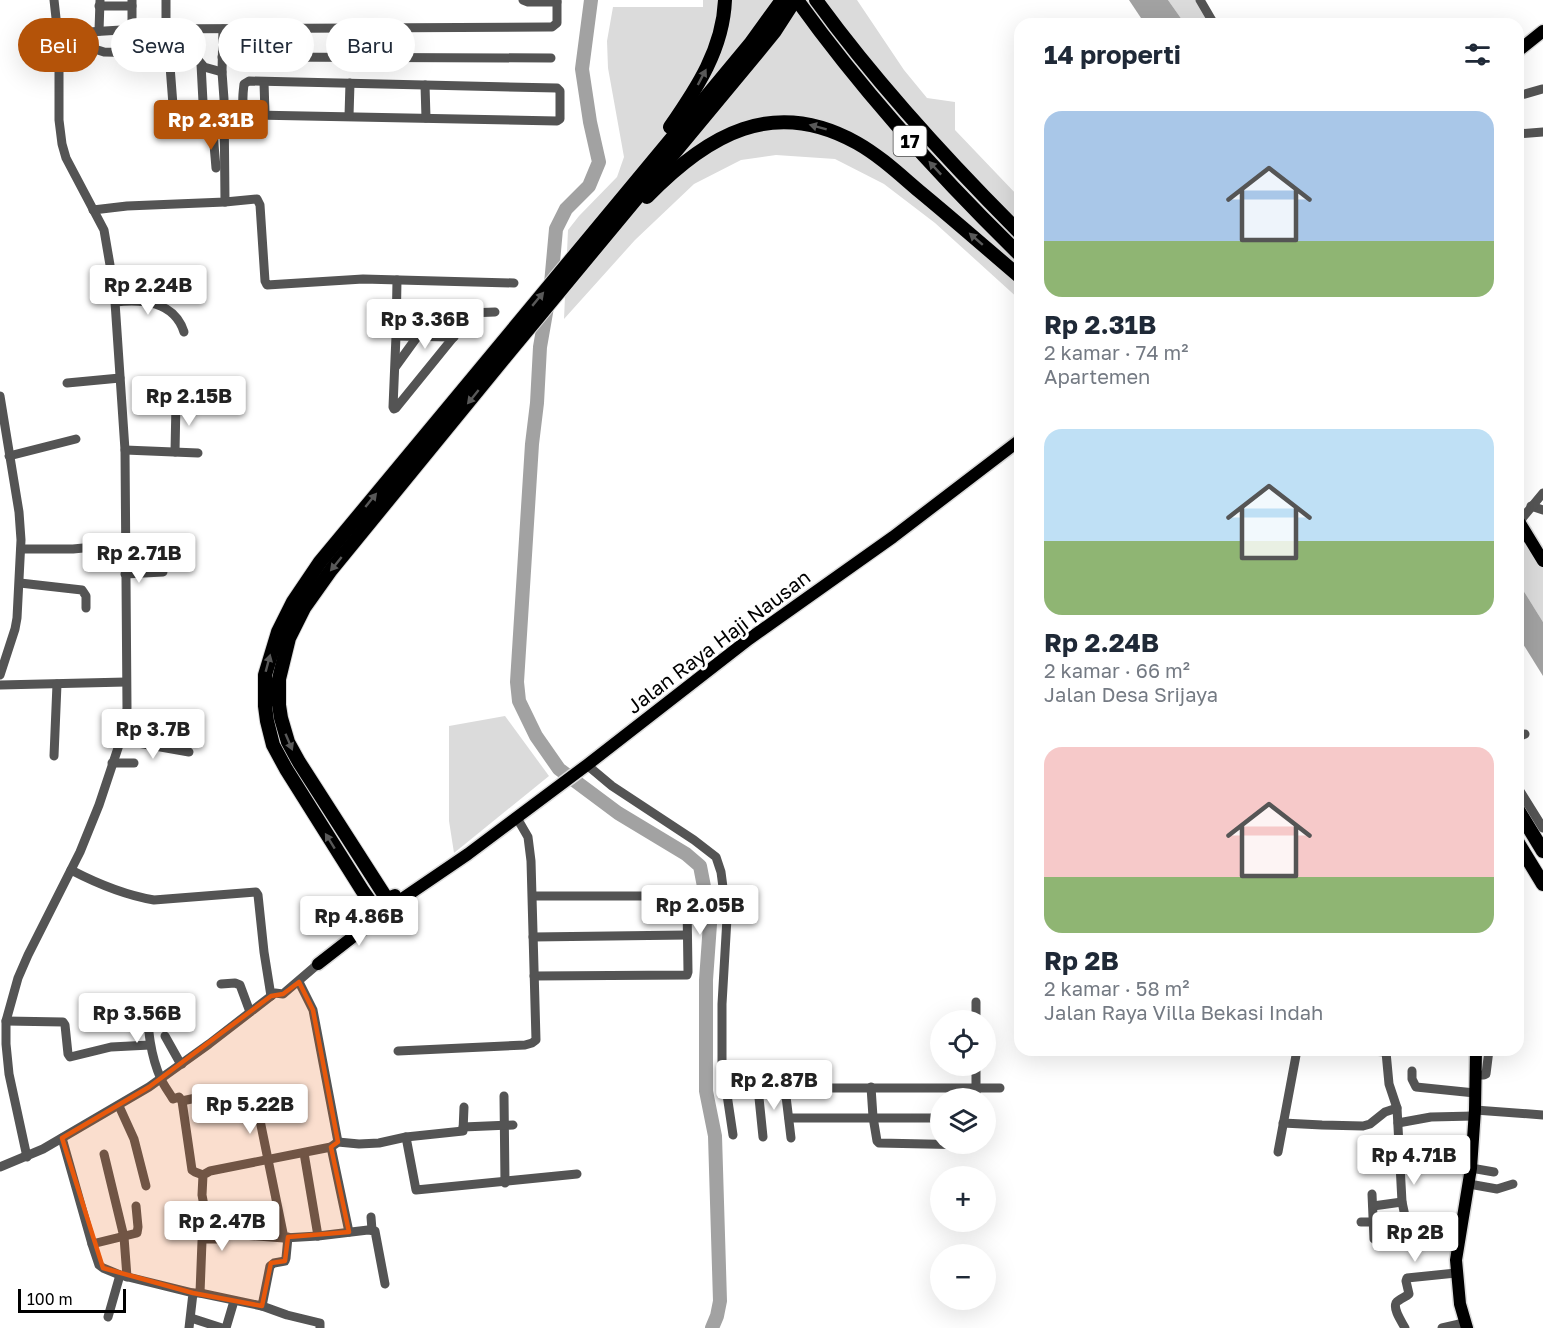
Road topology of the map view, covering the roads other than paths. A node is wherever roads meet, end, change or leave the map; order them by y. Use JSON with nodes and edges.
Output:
{"nodes":[{"id":1,"x":54,"y":0,"type":"edge"},
{"id":2,"x":166,"y":0,"type":"edge"},
{"id":3,"x":523,"y":0,"type":"edge"},
{"id":4,"x":725,"y":0,"type":"edge"},
{"id":5,"x":782,"y":0,"type":"edge"},
{"id":6,"x":796,"y":0,"type":"edge"},
{"id":7,"x":816,"y":0,"type":"edge"},
{"id":8,"x":824,"y":0,"type":"edge"},
{"id":9,"x":1200,"y":0,"type":"edge"},
{"id":10,"x":557,"y":1,"type":"edge"},
{"id":11,"x":100,"y":3,"type":"edge"},
{"id":12,"x":132,"y":3,"type":"edge"},
{"id":13,"x":56,"y":18,"type":"edge"},
{"id":14,"x":166,"y":18,"type":"edge"},
{"id":15,"x":1210,"y":18,"type":"edge"},
{"id":16,"x":415,"y":28,"type":"edge"},
{"id":17,"x":111,"y":30,"type":"edge"},
{"id":18,"x":99,"y":31,"type":"joint"},
{"id":19,"x":1543,"y":31,"type":"edge"},
{"id":20,"x":1524,"y":46,"type":"edge"},
{"id":21,"x":415,"y":57,"type":"edge"},
{"id":22,"x":551,"y":58,"type":"dead end"},
{"id":23,"x":59,"y":72,"type":"edge"},
{"id":24,"x":170,"y":72,"type":"edge"},
{"id":25,"x":201,"y":72,"type":"edge"},
{"id":26,"x":222,"y":72,"type":"edge"},
{"id":27,"x":264,"y":82,"type":"junction"},
{"id":28,"x":350,"y":83,"type":"junction"},
{"id":29,"x":425,"y":85,"type":"junction"},
{"id":30,"x":1542,"y":89,"type":"edge"},
{"id":31,"x":1524,"y":94,"type":"edge"},
{"id":32,"x":224,"y":96,"type":"junction"},
{"id":33,"x":243,"y":96,"type":"junction"},
{"id":34,"x":903,"y":110,"type":"junction"},
{"id":35,"x":265,"y":114,"type":"junction"},
{"id":36,"x":350,"y":116,"type":"junction"},
{"id":37,"x":426,"y":118,"type":"junction"},
{"id":38,"x":204,"y":121,"type":"junction"},
{"id":39,"x":1543,"y":132,"type":"edge"},
{"id":40,"x":1524,"y":134,"type":"edge"},
{"id":41,"x":216,"y":168,"type":"dead end"},
{"id":42,"x":623,"y":196,"type":"junction"},
{"id":43,"x":225,"y":202,"type":"junction"},
{"id":44,"x":93,"y":210,"type":"junction"},
{"id":45,"x":1014,"y":227,"type":"edge"},
{"id":46,"x":1014,"y":249,"type":"edge"},
{"id":47,"x":593,"y":252,"type":"junction"},
{"id":48,"x":1014,"y":272,"type":"edge"},
{"id":49,"x":397,"y":280,"type":"junction"},
{"id":50,"x":514,"y":283,"type":"dead end"},
{"id":51,"x":115,"y":302,"type":"junction"},
{"id":52,"x":397,"y":311,"type":"junction"},
{"id":53,"x":495,"y":312,"type":"dead end"},
{"id":54,"x":469,"y":313,"type":"junction"},
{"id":55,"x":184,"y":332,"type":"dead end"},
{"id":56,"x":396,"y":336,"type":"junction"},
{"id":57,"x":417,"y":337,"type":"junction"},
{"id":58,"x":454,"y":337,"type":"junction"},
{"id":59,"x":395,"y":368,"type":"junction"},
{"id":60,"x":120,"y":378,"type":"junction"},
{"id":61,"x":67,"y":383,"type":"dead end"},
{"id":62,"x":0,"y":396,"type":"edge"},
{"id":63,"x":176,"y":402,"type":"dead end"},
{"id":64,"x":76,"y":438,"type":"dead end"},
{"id":65,"x":1014,"y":445,"type":"edge"},
{"id":66,"x":422,"y":449,"type":"junction"},
{"id":67,"x":125,"y":450,"type":"junction"},
{"id":68,"x":175,"y":452,"type":"junction"},
{"id":69,"x":198,"y":453,"type":"dead end"},
{"id":70,"x":9,"y":456,"type":"junction"},
{"id":71,"x":1543,"y":493,"type":"edge"},
{"id":72,"x":1531,"y":506,"type":"junction"},
{"id":73,"x":1543,"y":510,"type":"edge"},
{"id":74,"x":1524,"y":515,"type":"edge"},
{"id":75,"x":1524,"y":529,"type":"edge"},
{"id":76,"x":125,"y":543,"type":"junction"},
{"id":77,"x":21,"y":549,"type":"junction"},
{"id":78,"x":1543,"y":561,"type":"edge"},
{"id":79,"x":163,"y":572,"type":"dead end"},
{"id":80,"x":125,"y":574,"type":"junction"},
{"id":81,"x":20,"y":583,"type":"junction"},
{"id":82,"x":86,"y":608,"type":"dead end"},
{"id":83,"x":0,"y":675,"type":"edge"},
{"id":84,"x":126,"y":682,"type":"junction"},
{"id":85,"x":57,"y":684,"type":"junction"},
{"id":86,"x":0,"y":686,"type":"edge"},
{"id":87,"x":121,"y":740,"type":"junction"},
{"id":88,"x":189,"y":752,"type":"dead end"},
{"id":89,"x":54,"y":756,"type":"dead end"},
{"id":90,"x":112,"y":763,"type":"junction"},
{"id":91,"x":134,"y":763,"type":"dead end"},
{"id":92,"x":585,"y":766,"type":"junction"},
{"id":93,"x":1524,"y":798,"type":"edge"},
{"id":94,"x":517,"y":818,"type":"junction"},
{"id":95,"x":1524,"y":820,"type":"edge"},
{"id":96,"x":1543,"y":828,"type":"edge"},
{"id":97,"x":1543,"y":850,"type":"edge"},
{"id":98,"x":1524,"y":853,"type":"edge"},
{"id":99,"x":71,"y":870,"type":"junction"},
{"id":100,"x":1543,"y":884,"type":"edge"},
{"id":101,"x":533,"y":896,"type":"junction"},
{"id":102,"x":383,"y":907,"type":"junction"},
{"id":103,"x":687,"y":935,"type":"junction"},
{"id":104,"x":533,"y":937,"type":"junction"},
{"id":105,"x":318,"y":964,"type":"joint"},
{"id":106,"x":534,"y":976,"type":"junction"},
{"id":107,"x":299,"y":983,"type":"junction"},
{"id":108,"x":221,"y":984,"type":"dead end"},
{"id":109,"x":271,"y":996,"type":"junction"},
{"id":110,"x":976,"y":1002,"type":"dead end"},
{"id":111,"x":147,"y":1004,"type":"dead end"},
{"id":112,"x":976,"y":1010,"type":"edge"},
{"id":113,"x":250,"y":1012,"type":"junction"},
{"id":114,"x":6,"y":1021,"type":"junction"},
{"id":115,"x":165,"y":1036,"type":"dead end"},
{"id":116,"x":3,"y":1044,"type":"edge"},
{"id":117,"x":150,"y":1045,"type":"junction"},
{"id":118,"x":398,"y":1051,"type":"dead end"},
{"id":119,"x":1295,"y":1056,"type":"edge"},
{"id":120,"x":1388,"y":1056,"type":"edge"},
{"id":121,"x":1476,"y":1056,"type":"edge"},
{"id":122,"x":1488,"y":1056,"type":"edge"},
{"id":123,"x":183,"y":1064,"type":"junction"},
{"id":124,"x":1412,"y":1071,"type":"dead end"},
{"id":125,"x":5,"y":1074,"type":"edge"},
{"id":126,"x":1475,"y":1075,"type":"junction"},
{"id":127,"x":161,"y":1078,"type":"junction"},
{"id":128,"x":871,"y":1087,"type":"junction"},
{"id":129,"x":758,"y":1088,"type":"junction"},
{"id":130,"x":785,"y":1088,"type":"junction"},
{"id":131,"x":1000,"y":1088,"type":"dead end"},
{"id":132,"x":996,"y":1089,"type":"edge"},
{"id":133,"x":726,"y":1090,"type":"junction"},
{"id":134,"x":930,"y":1090,"type":"edge"},
{"id":135,"x":1475,"y":1093,"type":"junction"},
{"id":136,"x":504,"y":1096,"type":"dead end"},
{"id":137,"x":182,"y":1101,"type":"junction"},
{"id":138,"x":119,"y":1106,"type":"junction"},
{"id":139,"x":464,"y":1107,"type":"dead end"},
{"id":140,"x":1396,"y":1108,"type":"junction"},
{"id":141,"x":1475,"y":1113,"type":"junction"},
{"id":142,"x":1543,"y":1115,"type":"edge"},
{"id":143,"x":873,"y":1117,"type":"junction"},
{"id":144,"x":789,"y":1118,"type":"junction"},
{"id":145,"x":930,"y":1118,"type":"edge"},
{"id":146,"x":1283,"y":1123,"type":"junction"},
{"id":147,"x":1398,"y":1123,"type":"junction"},
{"id":148,"x":508,"y":1125,"type":"junction"},
{"id":149,"x":463,"y":1127,"type":"junction"},
{"id":150,"x":733,"y":1135,"type":"dead end"},
{"id":151,"x":406,"y":1137,"type":"junction"},
{"id":152,"x":763,"y":1137,"type":"dead end"},
{"id":153,"x":62,"y":1138,"type":"junction"},
{"id":154,"x":791,"y":1138,"type":"dead end"},
{"id":155,"x":334,"y":1145,"type":"junction"},
{"id":156,"x":930,"y":1145,"type":"edge"},
{"id":157,"x":1278,"y":1152,"type":"dead end"},
{"id":158,"x":304,"y":1153,"type":"junction"},
{"id":159,"x":104,"y":1154,"type":"dead end"},
{"id":160,"x":27,"y":1157,"type":"junction"},
{"id":161,"x":268,"y":1160,"type":"junction"},
{"id":162,"x":0,"y":1167,"type":"edge"},
{"id":163,"x":1471,"y":1168,"type":"junction"},
{"id":164,"x":1494,"y":1172,"type":"dead end"},
{"id":165,"x":577,"y":1174,"type":"dead end"},
{"id":166,"x":203,"y":1175,"type":"junction"},
{"id":167,"x":505,"y":1183,"type":"junction"},
{"id":168,"x":1469,"y":1184,"type":"junction"},
{"id":169,"x":1512,"y":1184,"type":"dead end"},
{"id":170,"x":146,"y":1186,"type":"dead end"},
{"id":171,"x":1372,"y":1194,"type":"dead end"},
{"id":172,"x":1402,"y":1202,"type":"junction"},
{"id":173,"x":136,"y":1206,"type":"dead end"},
{"id":174,"x":1373,"y":1206,"type":"junction"},
{"id":175,"x":220,"y":1210,"type":"junction"},
{"id":176,"x":371,"y":1217,"type":"dead end"},
{"id":177,"x":1461,"y":1221,"type":"junction"},
{"id":178,"x":1361,"y":1222,"type":"dead end"},
{"id":179,"x":1374,"y":1222,"type":"junction"},
{"id":180,"x":372,"y":1230,"type":"junction"},
{"id":181,"x":349,"y":1232,"type":"junction"},
{"id":182,"x":318,"y":1236,"type":"junction"},
{"id":183,"x":124,"y":1237,"type":"junction"},
{"id":184,"x":286,"y":1238,"type":"junction"},
{"id":185,"x":1374,"y":1239,"type":"dead end"},
{"id":186,"x":92,"y":1244,"type":"junction"},
{"id":187,"x":1456,"y":1273,"type":"junction"},
{"id":188,"x":124,"y":1276,"type":"junction"},
{"id":189,"x":385,"y":1284,"type":"dead end"},
{"id":190,"x":196,"y":1293,"type":"junction"},
{"id":191,"x":234,"y":1301,"type":"junction"},
{"id":192,"x":262,"y":1306,"type":"junction"},
{"id":193,"x":108,"y":1317,"type":"dead end"},
{"id":194,"x":190,"y":1323,"type":"edge"},
{"id":195,"x":1465,"y":1325,"type":"edge"},
{"id":196,"x":224,"y":1328,"type":"edge"},
{"id":197,"x":320,"y":1328,"type":"edge"},
{"id":198,"x":1405,"y":1328,"type":"edge"},
{"id":199,"x":1442,"y":1328,"type":"edge"}],
"edges":[{"from":1,"to":13,"type":"street"},
{"from":2,"to":14,"type":"street"},
{"from":3,"to":10,"type":"street"},
{"from":42,"to":4,"type":"highway","one_way":true},
{"from":5,"to":42,"type":"highway"},
{"from":46,"to":6,"type":"highway","number":"17","one_way":true},
{"from":6,"to":47,"type":"highway"},
{"from":7,"to":34,"type":"highway","number":"17"},
{"from":8,"to":34,"type":"highway"},
{"from":9,"to":15,"type":"street"},
{"from":10,"to":16,"type":"street"},
{"from":11,"to":12,"type":"street"},
{"from":11,"to":18,"type":"street"},
{"from":17,"to":18,"type":"street"},
{"from":19,"to":20,"type":"main road"},
{"from":21,"to":22,"type":"street"},
{"from":23,"to":44,"type":"street"},
{"from":24,"to":38,"type":"street"},
{"from":25,"to":38,"type":"street"},
{"from":26,"to":32,"type":"street"},
{"from":27,"to":28,"type":"street"},
{"from":27,"to":33,"type":"street"},
{"from":27,"to":35,"type":"street"},
{"from":28,"to":29,"type":"street"},
{"from":28,"to":36,"type":"street"},
{"from":29,"to":37,"type":"street"},
{"from":29,"to":37,"type":"street"},
{"from":30,"to":31,"type":"street"},
{"from":32,"to":33,"type":"street"},
{"from":32,"to":43,"type":"street"},
{"from":33,"to":35,"type":"street"},
{"from":34,"to":45,"type":"highway","number":"17"},
{"from":35,"to":36,"type":"street"},
{"from":36,"to":37,"type":"street"},
{"from":38,"to":41,"type":"street"},
{"from":39,"to":40,"type":"street"},
{"from":66,"to":42,"type":"highway","one_way":true},
{"from":43,"to":44,"type":"street"},
{"from":43,"to":49,"type":"street"},
{"from":44,"to":51,"type":"street"},
{"from":48,"to":47,"type":"highway","one_way":true},
{"from":47,"to":66,"type":"highway","one_way":true},
{"from":49,"to":50,"type":"street"},
{"from":49,"to":52,"type":"street"},
{"from":51,"to":55,"type":"street"},
{"from":51,"to":60,"type":"street"},
{"from":52,"to":54,"type":"street"},
{"from":52,"to":56,"type":"street"},
{"from":53,"to":54,"type":"street"},
{"from":54,"to":58,"type":"street"},
{"from":56,"to":57,"type":"street"},
{"from":56,"to":59,"type":"street"},
{"from":57,"to":58,"type":"street"},
{"from":57,"to":59,"type":"street"},
{"from":58,"to":59,"type":"street"},
{"from":60,"to":61,"type":"street"},
{"from":60,"to":67,"type":"street"},
{"from":62,"to":70,"type":"street"},
{"from":63,"to":68,"type":"street"},
{"from":64,"to":70,"type":"street"},
{"from":65,"to":92,"type":"main road","name":"Jalan Raya Haji Nausan"},
{"from":66,"to":102,"type":"highway"},
{"from":67,"to":68,"type":"street"},
{"from":67,"to":76,"type":"street"},
{"from":68,"to":69,"type":"street"},
{"from":70,"to":77,"type":"street"},
{"from":71,"to":72,"type":"street"},
{"from":72,"to":73,"type":"street"},
{"from":72,"to":74,"type":"street"},
{"from":75,"to":78,"type":"main road"},
{"from":76,"to":77,"type":"street"},
{"from":76,"to":80,"type":"street"},
{"from":77,"to":81,"type":"street"},
{"from":79,"to":80,"type":"street"},
{"from":80,"to":84,"type":"street"},
{"from":81,"to":82,"type":"street"},
{"from":81,"to":83,"type":"street"},
{"from":84,"to":85,"type":"street"},
{"from":84,"to":87,"type":"street"},
{"from":85,"to":86,"type":"street"},
{"from":85,"to":89,"type":"street"},
{"from":87,"to":88,"type":"street"},
{"from":87,"to":90,"type":"street"},
{"from":90,"to":91,"type":"street"},
{"from":90,"to":99,"type":"street"},
{"from":92,"to":94,"type":"main road","name":"Jalan Raya Haji Nausan"},
{"from":92,"to":133,"type":"street"},
{"from":93,"to":96,"type":"street"},
{"from":94,"to":101,"type":"street"},
{"from":94,"to":102,"type":"main road","name":"Jalan Raya Haji Nausan"},
{"from":95,"to":97,"type":"highway"},
{"from":98,"to":100,"type":"highway"},
{"from":99,"to":109,"type":"street"},
{"from":99,"to":114,"type":"street"},
{"from":101,"to":103,"type":"street"},
{"from":101,"to":104,"type":"street"},
{"from":102,"to":105,"type":"main road","name":"Jalan Raya Haji Nausan"},
{"from":103,"to":104,"type":"street"},
{"from":103,"to":106,"type":"street"},
{"from":104,"to":106,"type":"street"},
{"from":105,"to":107,"type":"street","name":"Jalan Raya Haji Nausan"},
{"from":106,"to":118,"type":"street"},
{"from":107,"to":109,"type":"street","name":"Jalan Raya Haji Nausan"},
{"from":107,"to":155,"type":"street"},
{"from":108,"to":113,"type":"street"},
{"from":109,"to":113,"type":"street","name":"Jalan Raya Haji Nausan"},
{"from":110,"to":112,"type":"street"},
{"from":111,"to":117,"type":"street"},
{"from":113,"to":123,"type":"street","name":"Jalan Raya Haji Nausan"},
{"from":114,"to":116,"type":"street"},
{"from":114,"to":117,"type":"street"},
{"from":115,"to":123,"type":"street"},
{"from":116,"to":125,"type":"street"},
{"from":117,"to":127,"type":"street"},
{"from":119,"to":146,"type":"street"},
{"from":120,"to":140,"type":"street"},
{"from":121,"to":126,"type":"main road"},
{"from":122,"to":126,"type":"street"},
{"from":123,"to":127,"type":"street","name":"Jalan Raya Haji Nausan"},
{"from":124,"to":135,"type":"street"},
{"from":125,"to":160,"type":"street"},
{"from":126,"to":135,"type":"main road"},
{"from":127,"to":137,"type":"street"},
{"from":127,"to":138,"type":"street","name":"Jalan Raya Haji Nausan"},
{"from":128,"to":130,"type":"street"},
{"from":128,"to":134,"type":"street"},
{"from":128,"to":143,"type":"street"},
{"from":129,"to":130,"type":"street"},
{"from":129,"to":133,"type":"street"},
{"from":129,"to":152,"type":"street"},
{"from":130,"to":144,"type":"street"},
{"from":131,"to":132,"type":"street"},
{"from":133,"to":150,"type":"street"},
{"from":135,"to":141,"type":"main road"},
{"from":136,"to":148,"type":"street"},
{"from":137,"to":161,"type":"street"},
{"from":137,"to":166,"type":"street"},
{"from":138,"to":153,"type":"street","name":"Jalan Raya Haji Nausan"},
{"from":138,"to":170,"type":"street"},
{"from":139,"to":149,"type":"street"},
{"from":140,"to":146,"type":"street"},
{"from":140,"to":147,"type":"street"},
{"from":141,"to":142,"type":"street"},
{"from":141,"to":147,"type":"street"},
{"from":141,"to":163,"type":"main road"},
{"from":143,"to":144,"type":"street"},
{"from":143,"to":145,"type":"street"},
{"from":143,"to":156,"type":"street"},
{"from":144,"to":154,"type":"street"},
{"from":146,"to":157,"type":"street"},
{"from":147,"to":172,"type":"street"},
{"from":148,"to":149,"type":"street"},
{"from":148,"to":167,"type":"street"},
{"from":149,"to":151,"type":"street"},
{"from":151,"to":155,"type":"street"},
{"from":151,"to":167,"type":"street"},
{"from":153,"to":160,"type":"street","name":"Jalan Raya Haji Nausan"},
{"from":153,"to":186,"type":"street"},
{"from":155,"to":158,"type":"street"},
{"from":155,"to":181,"type":"street"},
{"from":158,"to":161,"type":"street"},
{"from":158,"to":182,"type":"street"},
{"from":159,"to":183,"type":"street"},
{"from":160,"to":162,"type":"street","name":"Jalan Raya Haji Nausan"},
{"from":161,"to":166,"type":"street"},
{"from":161,"to":184,"type":"street"},
{"from":163,"to":164,"type":"street"},
{"from":163,"to":168,"type":"main road"},
{"from":165,"to":167,"type":"street"},
{"from":166,"to":175,"type":"street"},
{"from":168,"to":169,"type":"street"},
{"from":168,"to":177,"type":"main road"},
{"from":171,"to":174,"type":"street"},
{"from":172,"to":174,"type":"street"},
{"from":172,"to":177,"type":"street"},
{"from":173,"to":183,"type":"street"},
{"from":174,"to":179,"type":"street"},
{"from":175,"to":184,"type":"street"},
{"from":175,"to":190,"type":"street"},
{"from":176,"to":180,"type":"street"},
{"from":177,"to":187,"type":"main road"},
{"from":178,"to":179,"type":"street"},
{"from":179,"to":185,"type":"street"},
{"from":180,"to":181,"type":"street"},
{"from":180,"to":189,"type":"street"},
{"from":181,"to":182,"type":"street"},
{"from":182,"to":184,"type":"street"},
{"from":183,"to":186,"type":"street"},
{"from":183,"to":188,"type":"street"},
{"from":184,"to":192,"type":"street"},
{"from":186,"to":188,"type":"street"},
{"from":187,"to":195,"type":"main road"},
{"from":187,"to":198,"type":"street"},
{"from":188,"to":190,"type":"street"},
{"from":188,"to":193,"type":"street"},
{"from":190,"to":191,"type":"street"},
{"from":190,"to":194,"type":"street"},
{"from":191,"to":192,"type":"street"},
{"from":191,"to":196,"type":"street"},
{"from":192,"to":197,"type":"street"},
{"from":194,"to":196,"type":"street"},
{"from":195,"to":199,"type":"street"}]}
